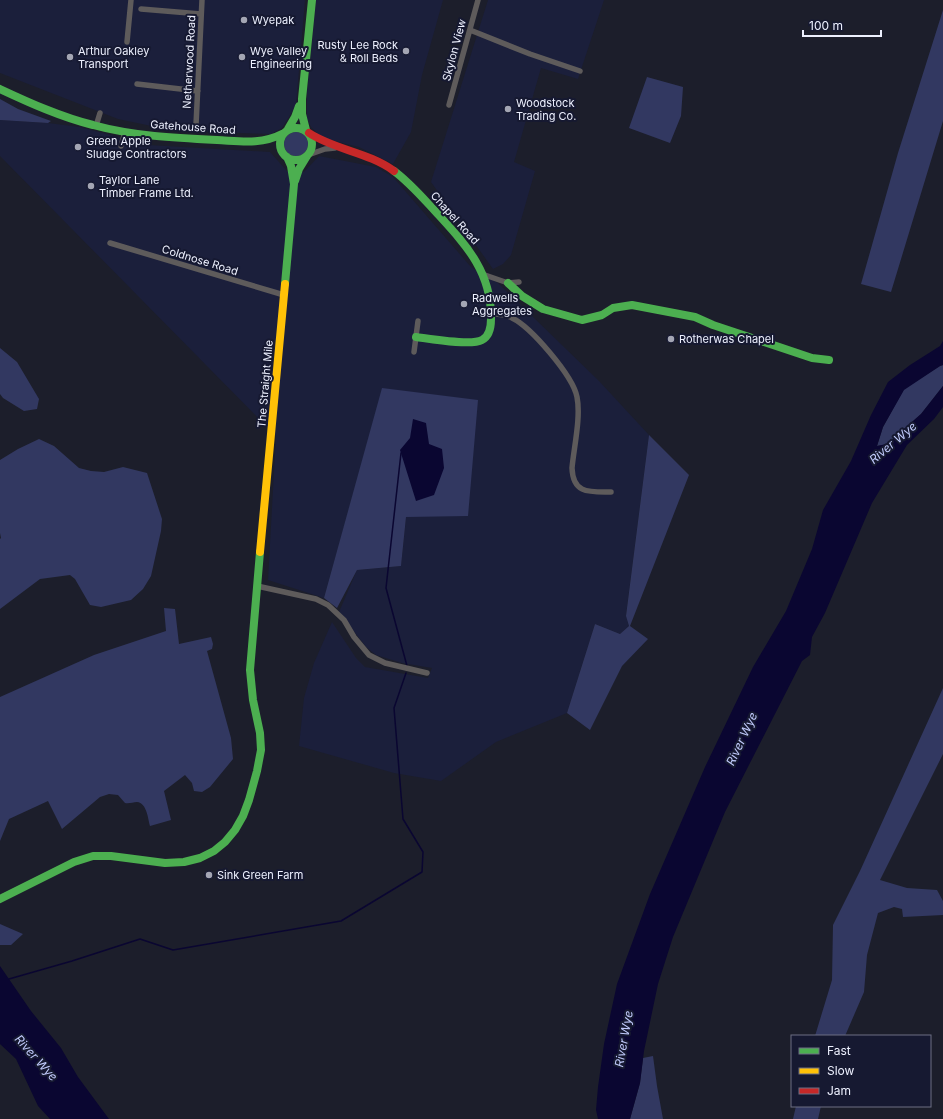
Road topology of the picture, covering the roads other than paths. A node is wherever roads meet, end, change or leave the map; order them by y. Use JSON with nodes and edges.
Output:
{"nodes":[{"id":1,"x":131,"y":0,"type":"edge"},
{"id":2,"x":202,"y":0,"type":"edge"},
{"id":3,"x":312,"y":0,"type":"edge"},
{"id":4,"x":478,"y":0,"type":"edge"},
{"id":5,"x":141,"y":9,"type":"dead end"},
{"id":6,"x":201,"y":14,"type":"junction"},
{"id":7,"x":470,"y":30,"type":"junction"},
{"id":8,"x":127,"y":42,"type":"dead end"},
{"id":9,"x":580,"y":71,"type":"dead end"},
{"id":10,"x":137,"y":84,"type":"dead end"},
{"id":11,"x":0,"y":89,"type":"edge"},
{"id":12,"x":198,"y":91,"type":"junction"},
{"id":13,"x":302,"y":99,"type":"junction"},
{"id":14,"x":449,"y":104,"type":"dead end"},
{"id":15,"x":100,"y":113,"type":"dead end"},
{"id":16,"x":96,"y":126,"type":"junction"},
{"id":17,"x":196,"y":126,"type":"dead end"},
{"id":18,"x":125,"y":132,"type":"junction"},
{"id":19,"x":285,"y":132,"type":"junction"},
{"id":20,"x":308,"y":132,"type":"junction"},
{"id":21,"x":258,"y":142,"type":"junction"},
{"id":22,"x":122,"y":146,"type":"dead end"},
{"id":23,"x":338,"y":148,"type":"junction"},
{"id":24,"x":281,"y":150,"type":"junction"},
{"id":25,"x":308,"y":155,"type":"junction"},
{"id":26,"x":287,"y":157,"type":"junction"},
{"id":27,"x":294,"y":184,"type":"junction"},
{"id":28,"x":110,"y":243,"type":"dead end"},
{"id":29,"x":482,"y":274,"type":"junction"},
{"id":30,"x":519,"y":282,"type":"dead end"},
{"id":31,"x":508,"y":283,"type":"junction"},
{"id":32,"x":284,"y":295,"type":"junction"},
{"id":33,"x":491,"y":314,"type":"junction"},
{"id":34,"x":418,"y":320,"type":"dead end"},
{"id":35,"x":416,"y":337,"type":"junction"},
{"id":36,"x":414,"y":352,"type":"dead end"},
{"id":37,"x":829,"y":360,"type":"dead end"},
{"id":38,"x":610,"y":492,"type":"dead end"},
{"id":39,"x":257,"y":586,"type":"junction"},
{"id":40,"x":427,"y":673,"type":"dead end"},
{"id":41,"x":0,"y":899,"type":"edge"}],
"edges":[{"from":1,"to":8,"type":"street"},
{"from":2,"to":6,"type":"street","name":"Netherwood Road"},
{"from":3,"to":13,"type":"main road"},
{"from":4,"to":7,"type":"street","name":"Skylon View"},
{"from":5,"to":6,"type":"street"},
{"from":6,"to":12,"type":"street","name":"Netherwood Road"},
{"from":7,"to":9,"type":"street"},
{"from":7,"to":14,"type":"street","name":"Skylon View"},
{"from":10,"to":12,"type":"street"},
{"from":11,"to":16,"type":"main road","name":"Gatehouse Road"},
{"from":12,"to":17,"type":"street","name":"Netherwood Road"},
{"from":13,"to":19,"type":"main road"},
{"from":13,"to":20,"type":"main road"},
{"from":15,"to":16,"type":"street"},
{"from":16,"to":18,"type":"main road","name":"Gatehouse Road"},
{"from":18,"to":21,"type":"main road","name":"Gatehouse Road"},
{"from":18,"to":22,"type":"street"},
{"from":19,"to":20,"type":"main road"},
{"from":19,"to":21,"type":"main road","name":"Gatehouse Road"},
{"from":19,"to":24,"type":"main road"},
{"from":20,"to":23,"type":"main road","name":"Chapel Road"},
{"from":20,"to":25,"type":"main road"},
{"from":21,"to":24,"type":"main road","name":"Gatehouse Road"},
{"from":23,"to":25,"type":"street","name":"Chapel Road"},
{"from":23,"to":29,"type":"main road","name":"Chapel Road"},
{"from":24,"to":26,"type":"main road"},
{"from":25,"to":26,"type":"main road"},
{"from":25,"to":27,"type":"main road","name":"The Straight Mile"},
{"from":26,"to":27,"type":"main road","name":"The Straight Mile"},
{"from":27,"to":32,"type":"main road","name":"The Straight Mile"},
{"from":28,"to":32,"type":"street","name":"Coldnose Road"},
{"from":29,"to":31,"type":"street"},
{"from":29,"to":33,"type":"main road","name":"Chapel Road"},
{"from":30,"to":31,"type":"street"},
{"from":31,"to":37,"type":"main road"},
{"from":32,"to":39,"type":"main road","name":"The Straight Mile"},
{"from":33,"to":35,"type":"main road","name":"Chapel Road"},
{"from":33,"to":38,"type":"street"},
{"from":34,"to":35,"type":"street"},
{"from":35,"to":36,"type":"street"},
{"from":39,"to":40,"type":"street"},
{"from":39,"to":41,"type":"main road","name":"The Straight Mile"}]}
